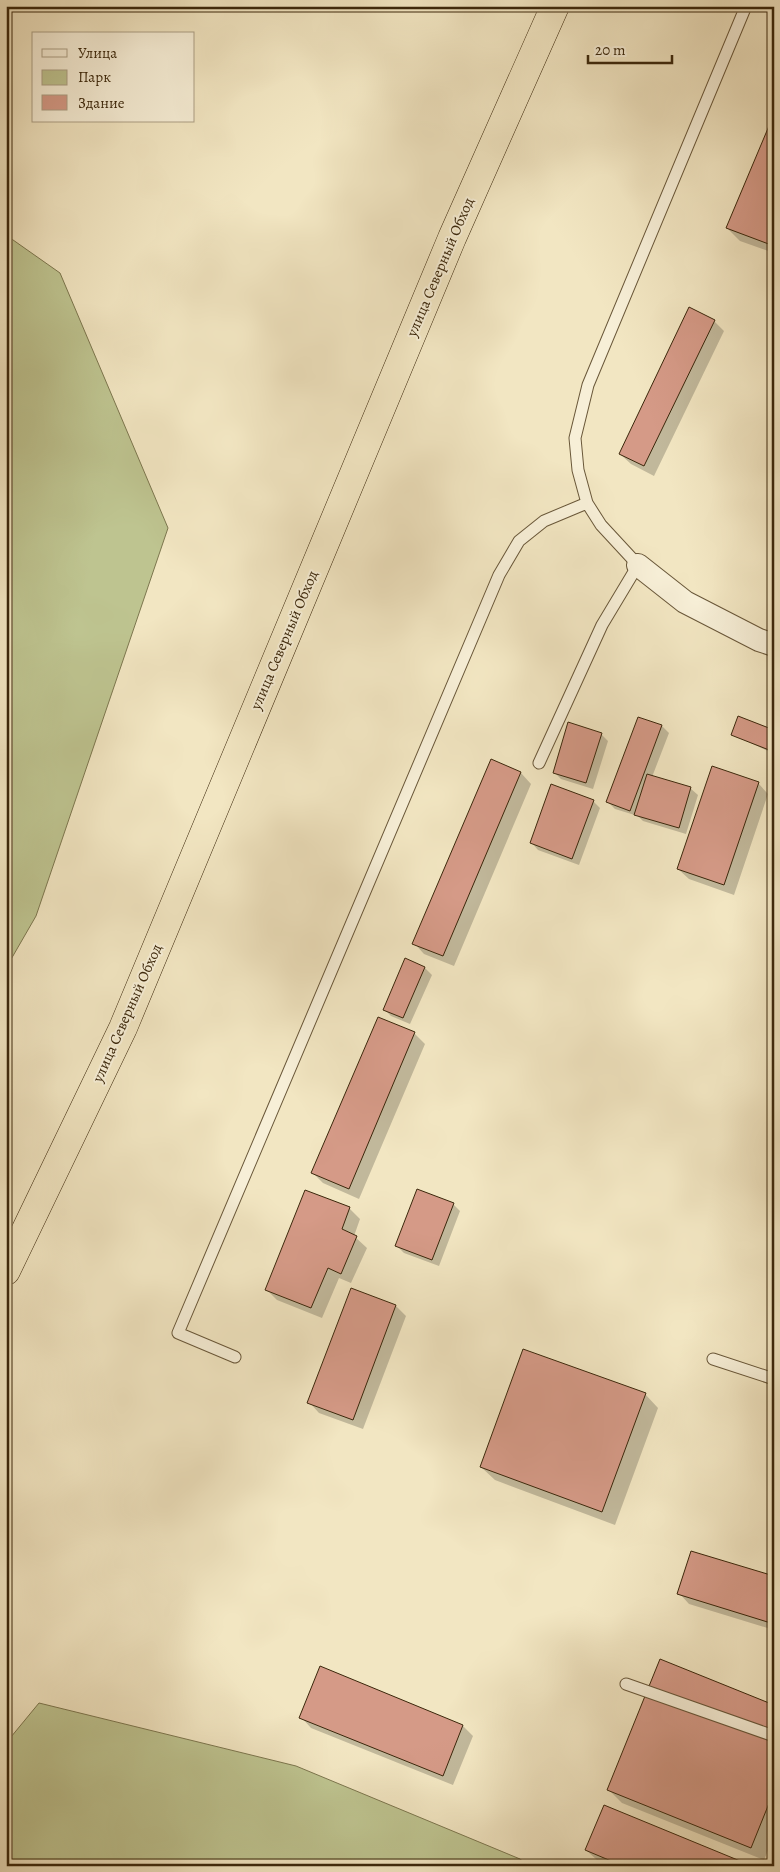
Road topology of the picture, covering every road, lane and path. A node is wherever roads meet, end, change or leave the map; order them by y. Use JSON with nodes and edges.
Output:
{"nodes":[{"id":1,"x":555,"y":6,"type":"edge"},
{"id":2,"x":746,"y":6,"type":"edge"},
{"id":3,"x":587,"y":503,"type":"junction"},
{"id":4,"x":638,"y":565,"type":"junction"},
{"id":5,"x":774,"y":645,"type":"edge"},
{"id":6,"x":539,"y":763,"type":"dead end"},
{"id":7,"x":6,"y":1271,"type":"edge"},
{"id":8,"x":235,"y":1357,"type":"dead end"},
{"id":9,"x":713,"y":1359,"type":"dead end"},
{"id":10,"x":774,"y":1379,"type":"edge"},
{"id":11,"x":626,"y":1684,"type":"dead end"},
{"id":12,"x":774,"y":1736,"type":"edge"}],
"edges":[{"from":1,"to":7,"type":"highway","name":"улица Северный Обход"},
{"from":2,"to":3,"type":"lane"},
{"from":3,"to":4,"type":"lane"},
{"from":3,"to":8,"type":"lane"},
{"from":4,"to":5,"type":"street"},
{"from":4,"to":6,"type":"lane"},
{"from":9,"to":10,"type":"lane"},
{"from":11,"to":12,"type":"lane"}]}
